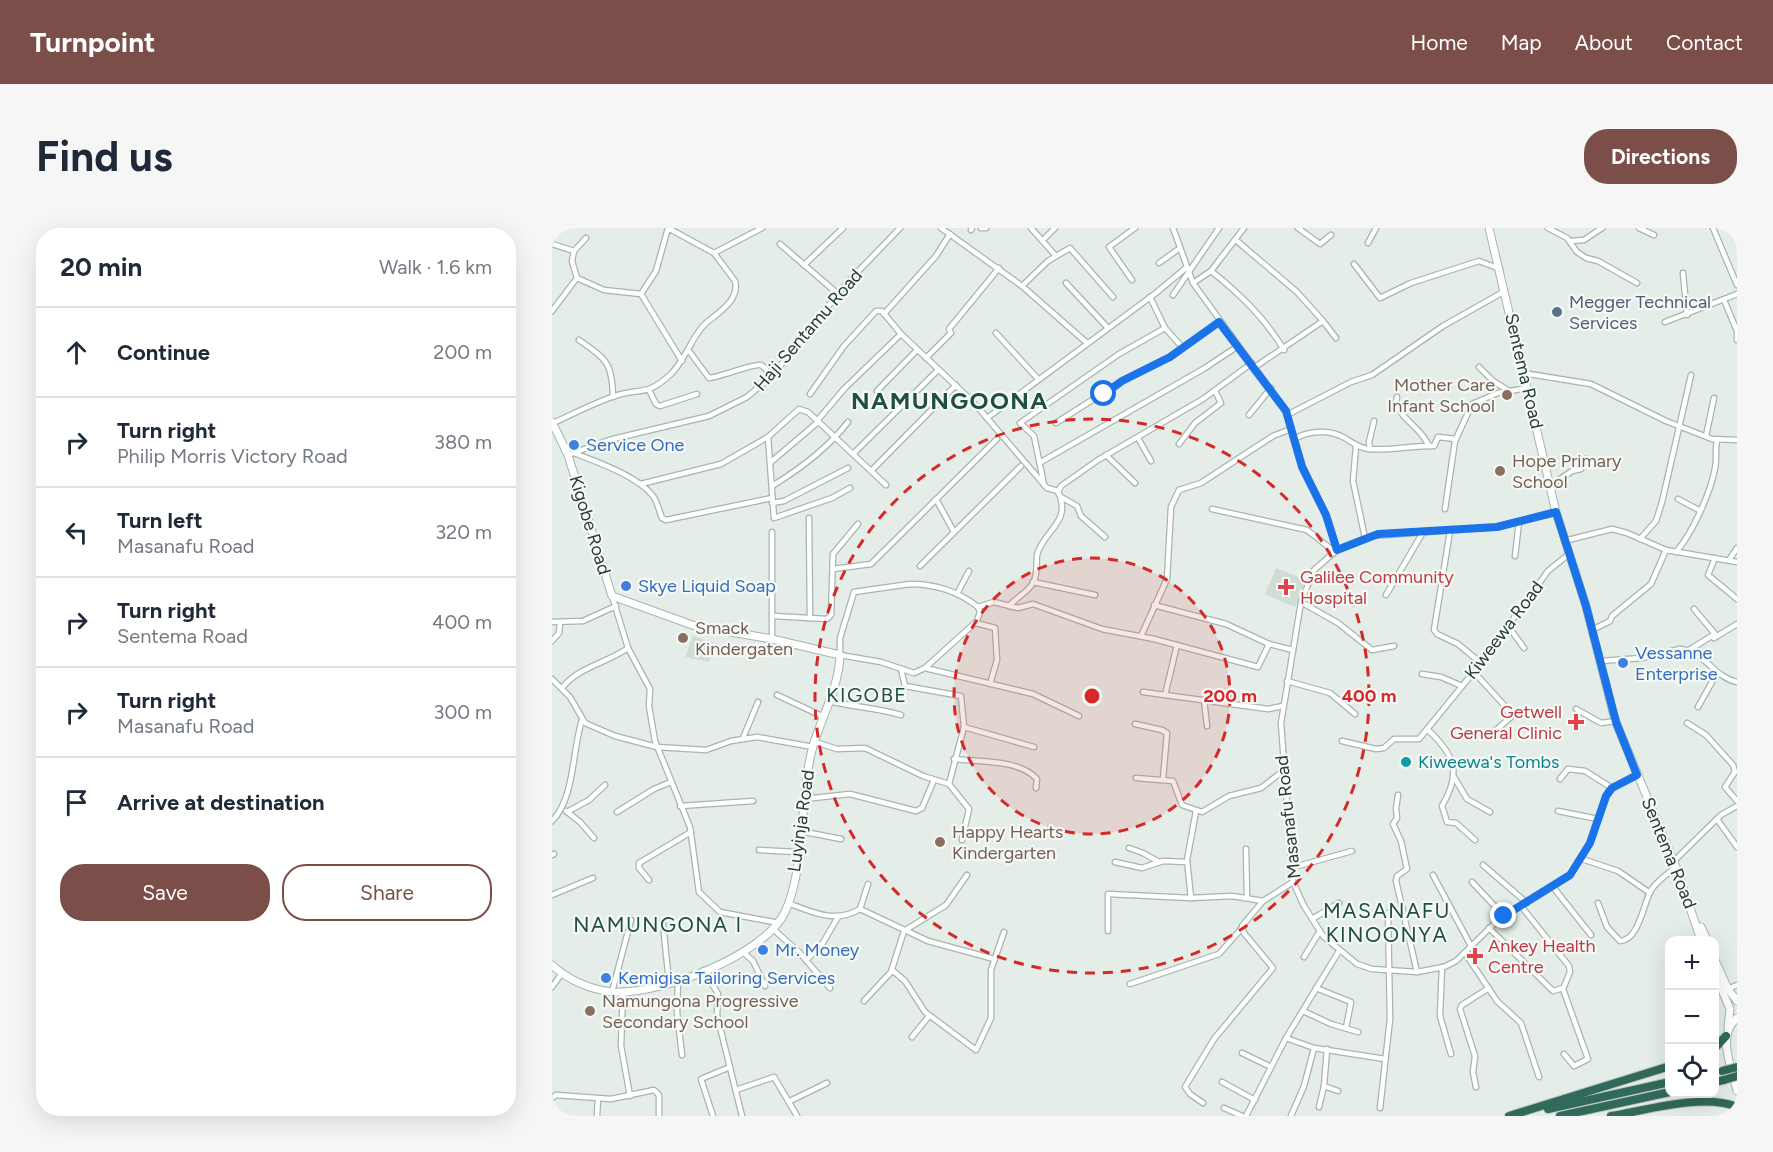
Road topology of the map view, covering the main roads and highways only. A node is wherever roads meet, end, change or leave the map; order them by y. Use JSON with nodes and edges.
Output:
{"nodes":[{"id":1,"x":1490,"y":228,"type":"edge"},
{"id":2,"x":553,"y":425,"type":"edge"},
{"id":3,"x":840,"y":655,"type":"joint"},
{"id":4,"x":1697,"y":923,"type":"junction"},
{"id":5,"x":1700,"y":936,"type":"edge"},
{"id":6,"x":1705,"y":936,"type":"edge"},
{"id":7,"x":552,"y":965,"type":"edge"},
{"id":8,"x":1719,"y":969,"type":"edge"},
{"id":9,"x":1719,"y":982,"type":"edge"},
{"id":10,"x":1737,"y":1001,"type":"edge"},
{"id":11,"x":1737,"y":1018,"type":"edge"},
{"id":12,"x":1727,"y":1033,"type":"junction"},
{"id":13,"x":1718,"y":1044,"type":"edge"},
{"id":14,"x":1737,"y":1067,"type":"edge"},
{"id":15,"x":1665,"y":1068,"type":"edge"},
{"id":16,"x":1720,"y":1074,"type":"edge"},
{"id":17,"x":1737,"y":1076,"type":"edge"},
{"id":18,"x":1665,"y":1083,"type":"edge"},
{"id":19,"x":1737,"y":1091,"type":"edge"},
{"id":20,"x":1665,"y":1093,"type":"edge"},
{"id":21,"x":1737,"y":1107,"type":"edge"},
{"id":22,"x":1509,"y":1116,"type":"edge"},
{"id":23,"x":1515,"y":1116,"type":"edge"},
{"id":24,"x":1560,"y":1116,"type":"edge"},
{"id":25,"x":1611,"y":1116,"type":"edge"}],
"edges":[{"from":1,"to":4,"type":"main road","name":"Sentema Road"},
{"from":2,"to":3,"type":"main road","name":"Kigobe Road"},
{"from":3,"to":7,"type":"main road","name":"Luyinja Road"},
{"from":4,"to":5,"type":"main road","name":"Sentema Road"},
{"from":4,"to":6,"type":"main road","name":"Sentema Road"},
{"from":8,"to":10,"type":"main road"},
{"from":9,"to":12,"type":"main road"},
{"from":11,"to":12,"type":"main road"},
{"from":12,"to":13,"type":"highway"},
{"from":12,"to":19,"type":"main road"},
{"from":14,"to":16,"type":"highway","bridge":true},
{"from":15,"to":22,"type":"highway"},
{"from":16,"to":17,"type":"highway","bridge":true},
{"from":18,"to":23,"type":"highway"},
{"from":20,"to":24,"type":"highway"},
{"from":21,"to":25,"type":"highway"}]}
